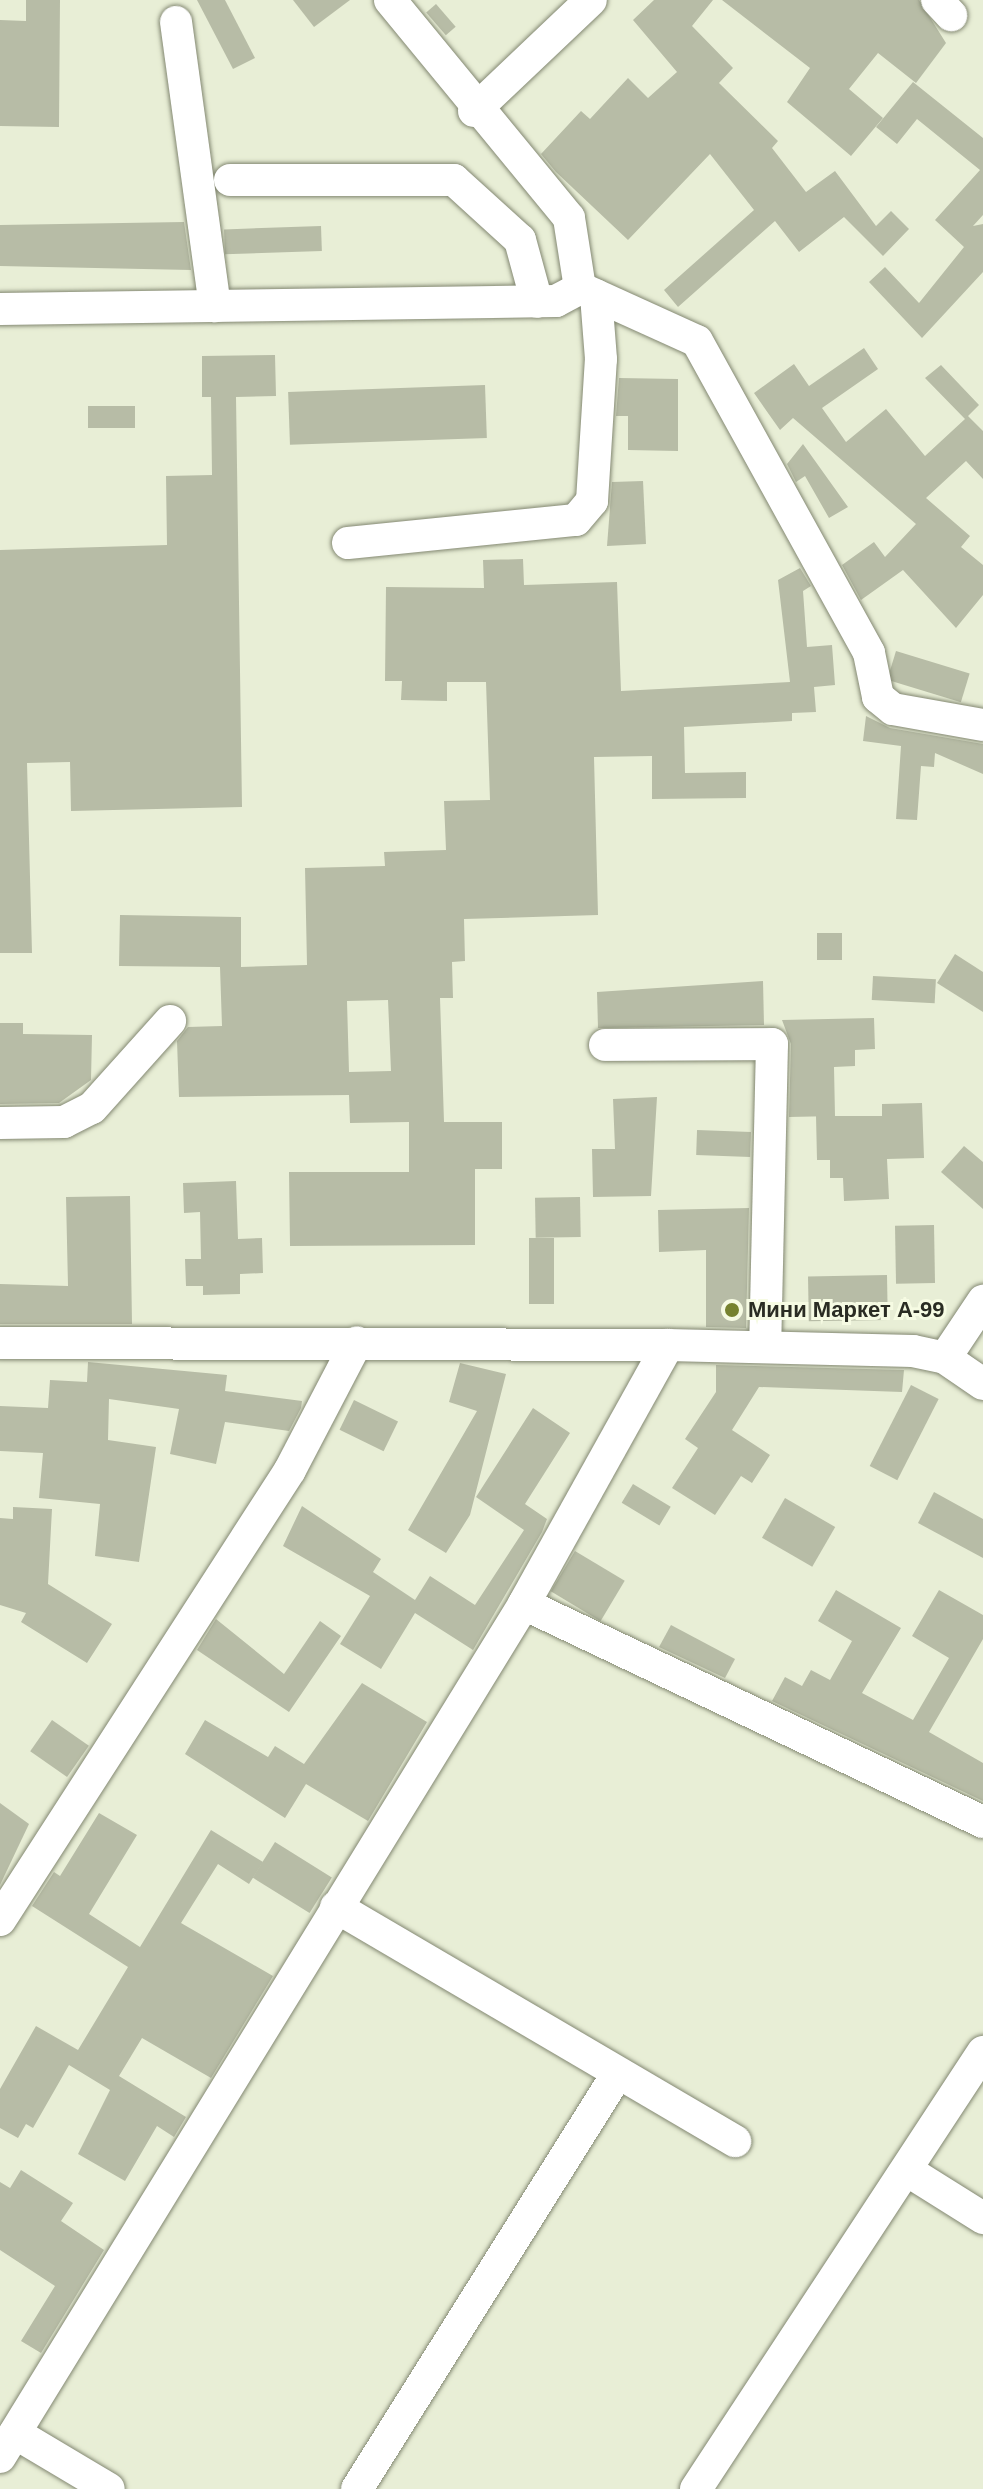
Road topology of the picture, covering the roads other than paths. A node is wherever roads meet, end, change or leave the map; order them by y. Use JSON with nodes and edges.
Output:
{"nodes":[{"id":1,"x":390,"y":0,"type":"edge"},
{"id":2,"x":591,"y":0,"type":"edge"},
{"id":3,"x":176,"y":22,"type":"dead end"},
{"id":4,"x":474,"y":111,"type":"junction"},
{"id":5,"x":230,"y":180,"type":"dead end"},
{"id":6,"x":588,"y":292,"type":"junction"},
{"id":7,"x":537,"y":302,"type":"junction"},
{"id":8,"x":215,"y":306,"type":"junction"},
{"id":9,"x":0,"y":309,"type":"edge"},
{"id":10,"x":348,"y":543,"type":"dead end"},
{"id":11,"x":983,"y":725,"type":"edge"},
{"id":12,"x":170,"y":1021,"type":"dead end"},
{"id":13,"x":605,"y":1045,"type":"dead end"},
{"id":14,"x":0,"y":1123,"type":"edge"},
{"id":15,"x":983,"y":1301,"type":"edge"},
{"id":16,"x":357,"y":1342,"type":"junction"},
{"id":17,"x":0,"y":1343,"type":"edge"},
{"id":18,"x":668,"y":1345,"type":"junction"},
{"id":19,"x":765,"y":1346,"type":"junction"},
{"id":20,"x":945,"y":1358,"type":"junction"},
{"id":21,"x":983,"y":1384,"type":"edge"},
{"id":22,"x":524,"y":1604,"type":"junction"},
{"id":23,"x":983,"y":1822,"type":"edge"},
{"id":24,"x":336,"y":1907,"type":"junction"},
{"id":25,"x":0,"y":1920,"type":"edge"},
{"id":26,"x":983,"y":2052,"type":"edge"},
{"id":27,"x":618,"y":2073,"type":"junction"},
{"id":28,"x":735,"y":2141,"type":"dead end"},
{"id":29,"x":908,"y":2171,"type":"junction"},
{"id":30,"x":983,"y":2218,"type":"edge"},
{"id":31,"x":7,"y":2445,"type":"edge"},
{"id":32,"x":109,"y":2489,"type":"edge"},
{"id":33,"x":357,"y":2489,"type":"edge"},
{"id":34,"x":696,"y":2489,"type":"edge"}],
"edges":[{"from":1,"to":4,"type":"street"},
{"from":2,"to":4,"type":"street"},
{"from":3,"to":8,"type":"street"},
{"from":4,"to":6,"type":"street"},
{"from":5,"to":7,"type":"street"},
{"from":6,"to":7,"type":"street"},
{"from":6,"to":10,"type":"street"},
{"from":6,"to":11,"type":"street"},
{"from":7,"to":8,"type":"street"},
{"from":8,"to":9,"type":"street"},
{"from":12,"to":14,"type":"street"},
{"from":13,"to":19,"type":"street"},
{"from":15,"to":20,"type":"street"},
{"from":16,"to":17,"type":"street"},
{"from":16,"to":18,"type":"street"},
{"from":16,"to":25,"type":"street"},
{"from":18,"to":19,"type":"street"},
{"from":18,"to":22,"type":"street"},
{"from":19,"to":20,"type":"street"},
{"from":20,"to":21,"type":"street"},
{"from":22,"to":23,"type":"street"},
{"from":22,"to":24,"type":"street"},
{"from":24,"to":27,"type":"street"},
{"from":24,"to":31,"type":"street"},
{"from":26,"to":29,"type":"street"},
{"from":27,"to":28,"type":"street"},
{"from":27,"to":33,"type":"street"},
{"from":29,"to":30,"type":"street"},
{"from":29,"to":34,"type":"street"},
{"from":31,"to":32,"type":"street"}]}
